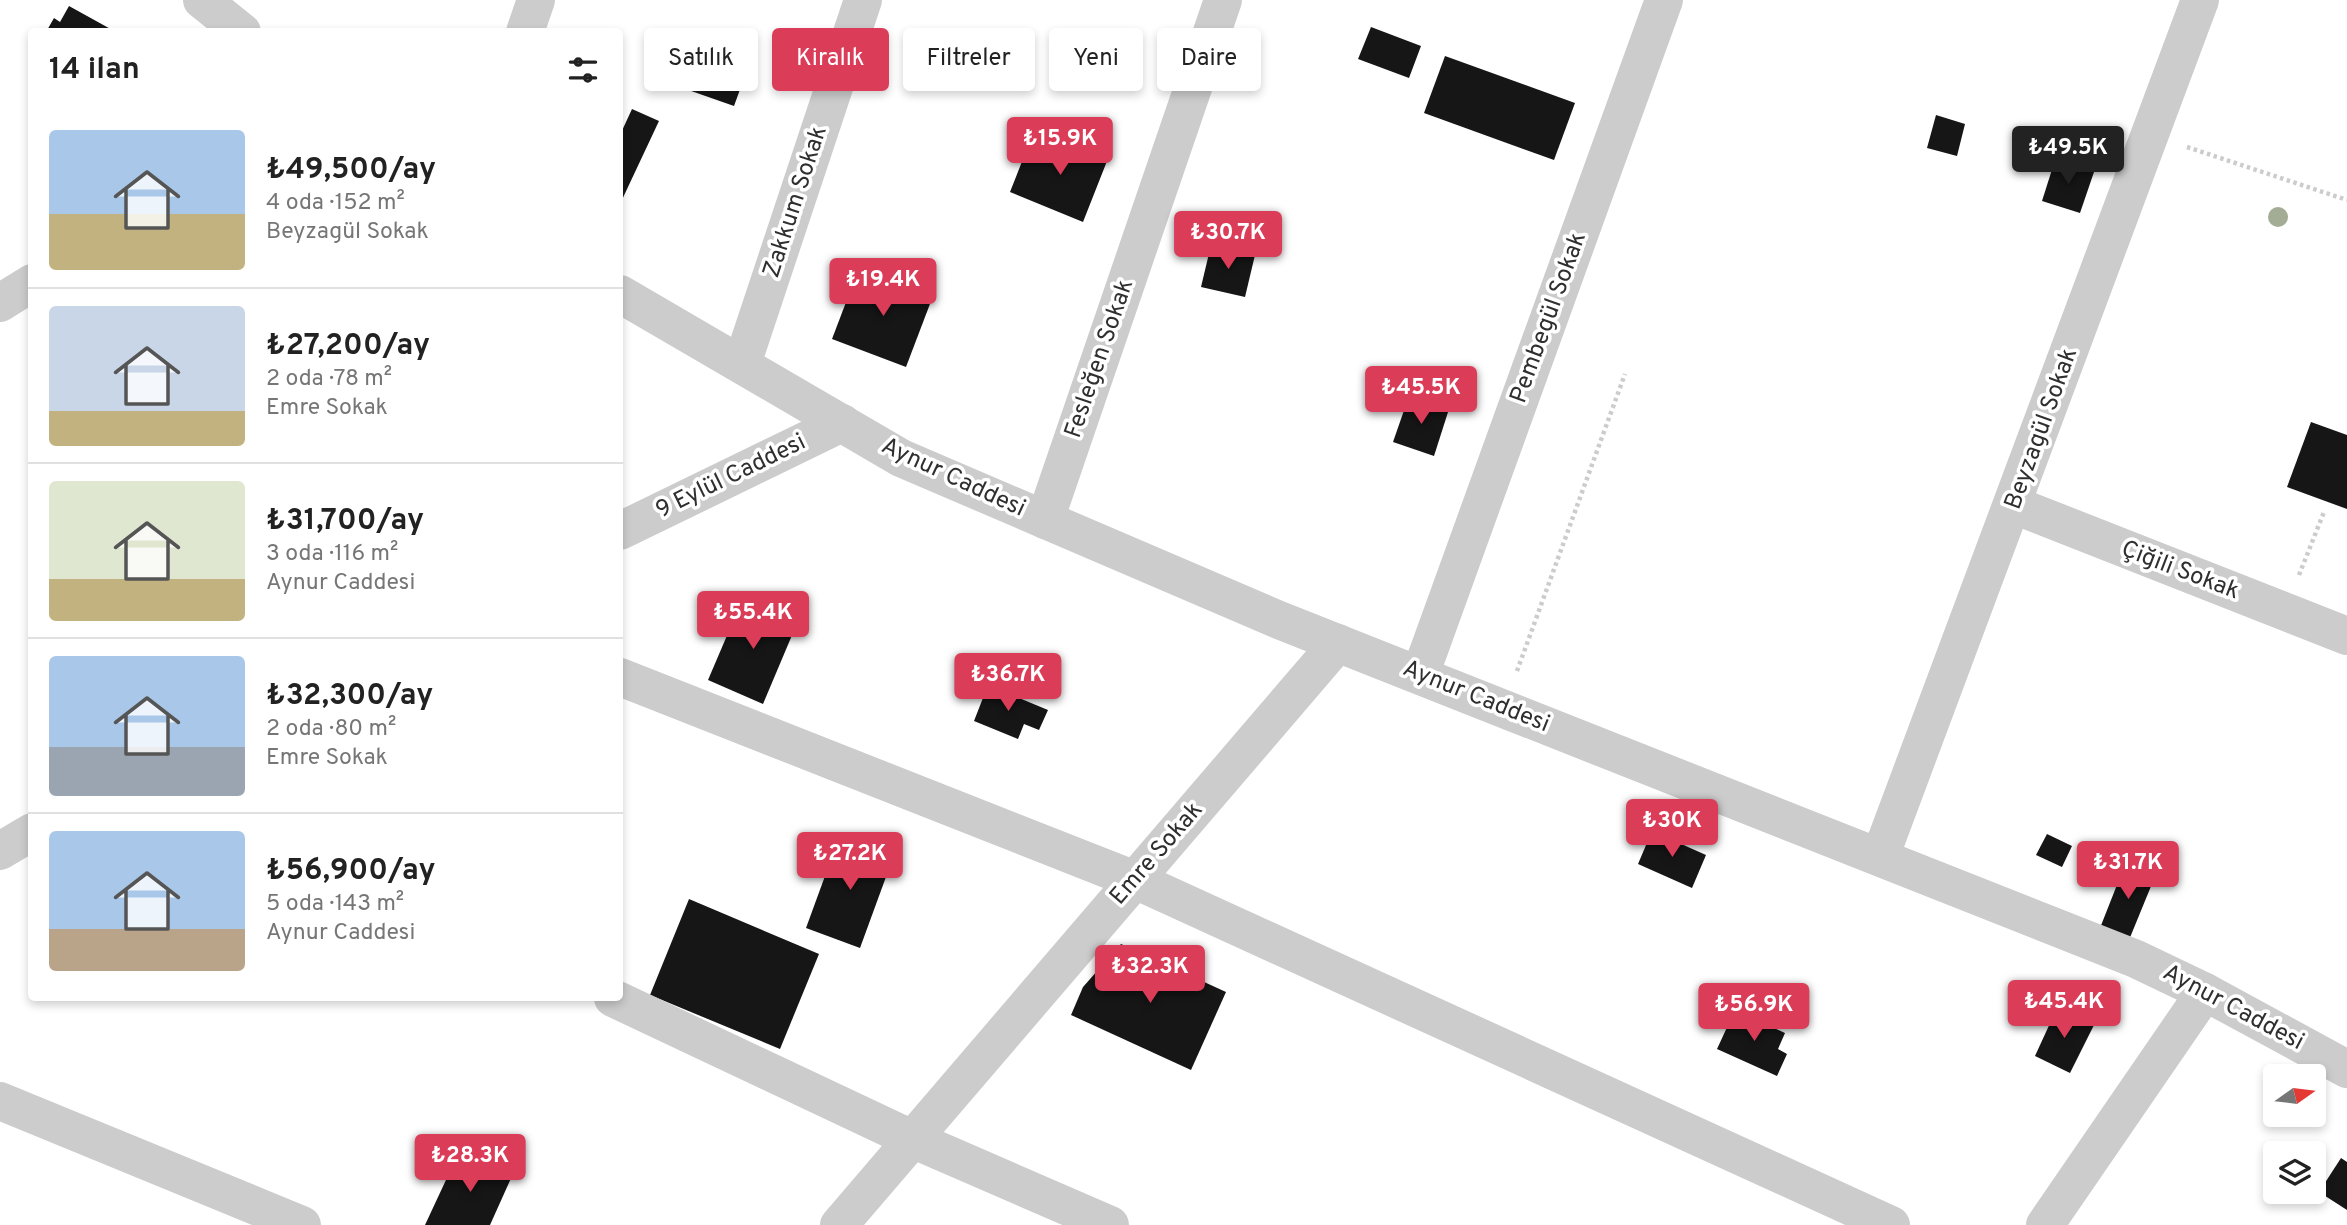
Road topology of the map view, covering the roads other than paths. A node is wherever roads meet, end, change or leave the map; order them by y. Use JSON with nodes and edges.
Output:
{"nodes":[{"id":1,"x":537,"y":0,"type":"edge"},
{"id":2,"x":863,"y":0,"type":"edge"},
{"id":3,"x":1223,"y":0,"type":"edge"},
{"id":4,"x":1664,"y":0,"type":"edge"},
{"id":5,"x":2200,"y":0,"type":"edge"},
{"id":6,"x":526,"y":28,"type":"edge"},
{"id":7,"x":28,"y":286,"type":"edge"},
{"id":8,"x":623,"y":296,"type":"edge"},
{"id":9,"x":0,"y":303,"type":"edge"},
{"id":10,"x":742,"y":364,"type":"junction"},
{"id":11,"x":842,"y":423,"type":"junction"},
{"id":12,"x":2014,"y":505,"type":"junction"},
{"id":13,"x":1045,"y":520,"type":"junction"},
{"id":14,"x":623,"y":530,"type":"edge"},
{"id":15,"x":2347,"y":636,"type":"edge"},
{"id":16,"x":1338,"y":643,"type":"junction"},
{"id":17,"x":1420,"y":675,"type":"junction"},
{"id":18,"x":623,"y":678,"type":"edge"},
{"id":19,"x":28,"y":834,"type":"edge"},
{"id":20,"x":0,"y":850,"type":"edge"},
{"id":21,"x":1880,"y":857,"type":"junction"},
{"id":22,"x":1135,"y":880,"type":"junction"},
{"id":23,"x":2205,"y":992,"type":"junction"},
{"id":24,"x":619,"y":1001,"type":"edge"},
{"id":25,"x":2347,"y":1069,"type":"edge"},
{"id":26,"x":0,"y":1101,"type":"edge"},
{"id":27,"x":912,"y":1139,"type":"junction"},
{"id":28,"x":302,"y":1225,"type":"edge"},
{"id":29,"x":839,"y":1225,"type":"edge"},
{"id":30,"x":1110,"y":1225,"type":"edge"},
{"id":31,"x":1891,"y":1225,"type":"edge"},
{"id":32,"x":2045,"y":1225,"type":"edge"}],
"edges":[{"from":1,"to":6,"type":"street"},
{"from":2,"to":10,"type":"street","name":"Zakkum Sokak"},
{"from":3,"to":13,"type":"street","name":"Fesleğen Sokak"},
{"from":4,"to":17,"type":"street","name":"Pembegül Sokak"},
{"from":5,"to":12,"type":"street","name":"Beyzagül Sokak"},
{"from":7,"to":9,"type":"street"},
{"from":8,"to":10,"type":"street","name":"Aynur Caddesi"},
{"from":10,"to":11,"type":"street","name":"Aynur Caddesi"},
{"from":11,"to":13,"type":"street","name":"Aynur Caddesi"},
{"from":11,"to":14,"type":"street","name":"9 Eylül Caddesi"},
{"from":12,"to":15,"type":"street","name":"Çiğili Sokak"},
{"from":12,"to":21,"type":"street","name":"Beyzagül Sokak"},
{"from":13,"to":16,"type":"street","name":"Aynur Caddesi"},
{"from":16,"to":17,"type":"street","name":"Aynur Caddesi"},
{"from":16,"to":22,"type":"street","name":"Emre Sokak"},
{"from":17,"to":21,"type":"street","name":"Aynur Caddesi"},
{"from":18,"to":22,"type":"street"},
{"from":19,"to":20,"type":"street"},
{"from":21,"to":23,"type":"street","name":"Aynur Caddesi"},
{"from":22,"to":27,"type":"street","name":"Emre Sokak"},
{"from":22,"to":31,"type":"street"},
{"from":23,"to":25,"type":"street","name":"Aynur Caddesi"},
{"from":23,"to":32,"type":"street"},
{"from":24,"to":27,"type":"street"},
{"from":26,"to":28,"type":"street"},
{"from":27,"to":29,"type":"street","name":"Emre Sokak"},
{"from":27,"to":30,"type":"street"}]}
